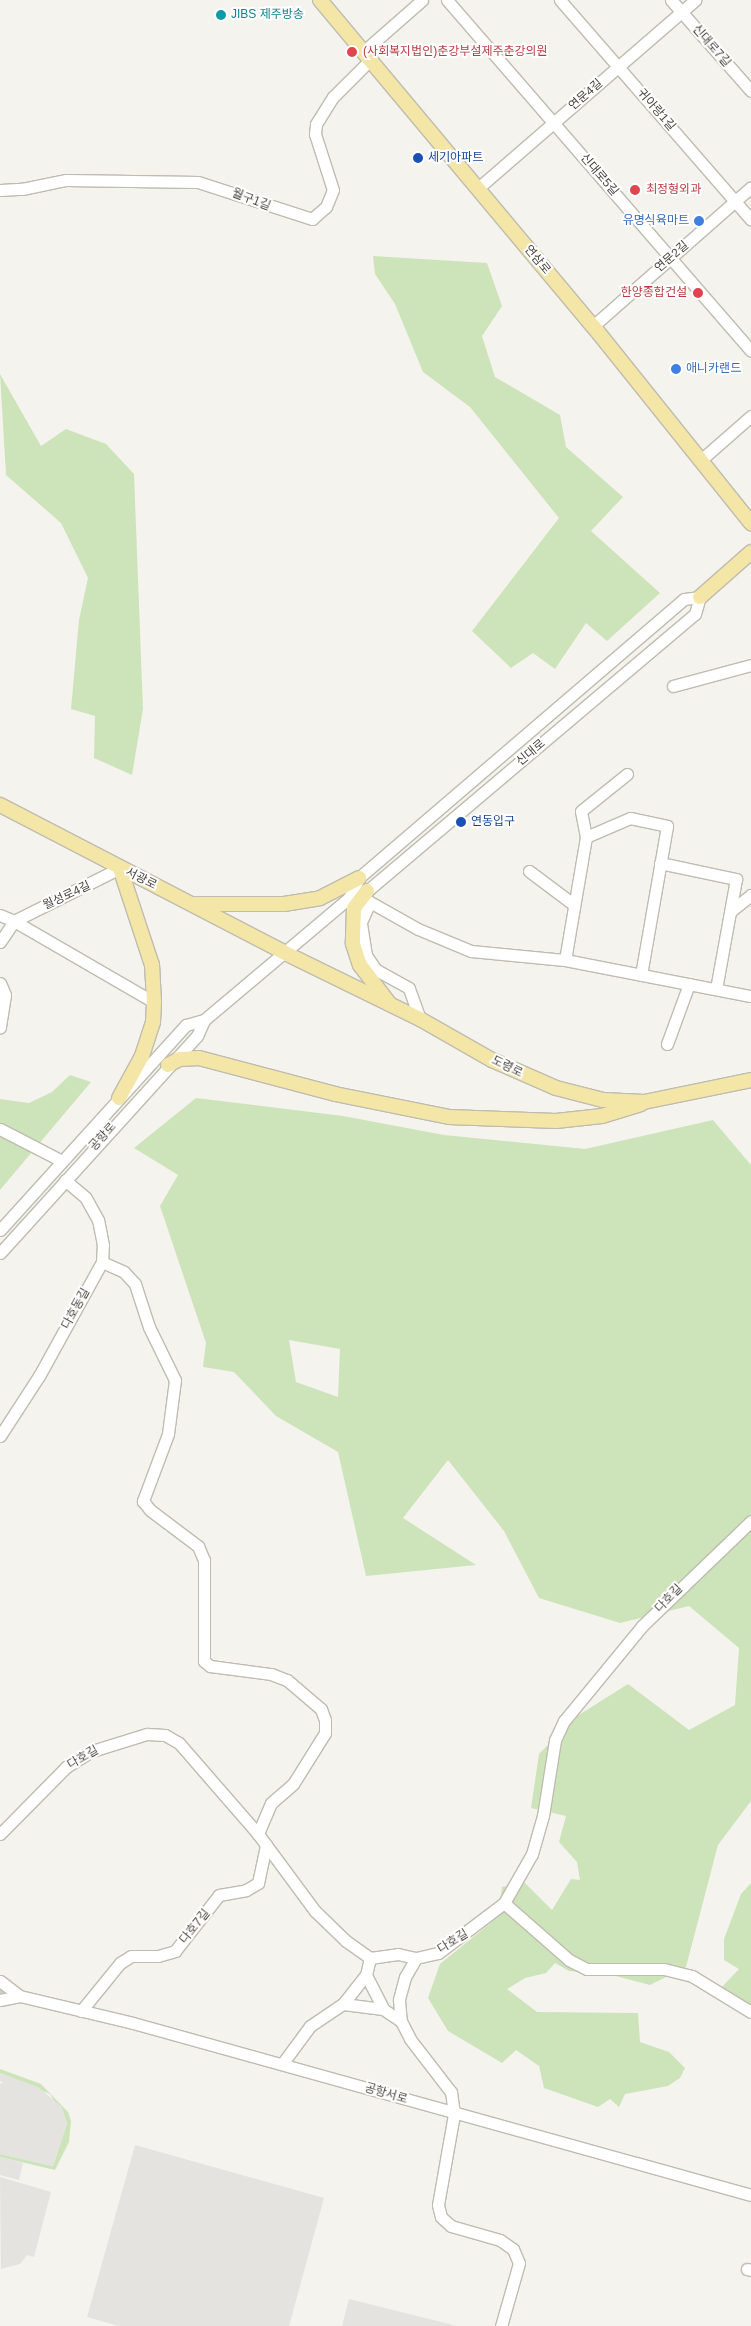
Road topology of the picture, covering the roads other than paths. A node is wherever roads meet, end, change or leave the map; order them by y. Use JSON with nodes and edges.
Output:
{"nodes":[{"id":1,"x":422,"y":0,"type":"edge"},
{"id":2,"x":447,"y":0,"type":"edge"},
{"id":3,"x":560,"y":0,"type":"edge"},
{"id":4,"x":671,"y":0,"type":"edge"},
{"id":5,"x":695,"y":0,"type":"edge"},
{"id":6,"x":324,"y":2,"type":"edge"},
{"id":7,"x":682,"y":12,"type":"junction"},
{"id":8,"x":367,"y":55,"type":"junction"},
{"id":9,"x":618,"y":67,"type":"junction"},
{"id":10,"x":751,"y":91,"type":"edge"},
{"id":11,"x":554,"y":123,"type":"junction"},
{"id":12,"x":751,"y":187,"type":"edge"},
{"id":13,"x":477,"y":189,"type":"junction"},
{"id":14,"x":0,"y":190,"type":"edge"},
{"id":15,"x":735,"y":201,"type":"junction"},
{"id":16,"x":751,"y":220,"type":"edge"},
{"id":17,"x":671,"y":258,"type":"junction"},
{"id":18,"x":593,"y":326,"type":"junction"},
{"id":19,"x":751,"y":351,"type":"edge"},
{"id":20,"x":751,"y":416,"type":"edge"},
{"id":21,"x":702,"y":459,"type":"junction"},
{"id":22,"x":751,"y":523,"type":"edge"},
{"id":23,"x":751,"y":552,"type":"edge"},
{"id":24,"x":700,"y":597,"type":"junction"},
{"id":25,"x":751,"y":665,"type":"edge"},
{"id":26,"x":673,"y":686,"type":"dead end"},
{"id":27,"x":627,"y":774,"type":"dead end"},
{"id":28,"x":0,"y":805,"type":"edge"},
{"id":29,"x":586,"y":837,"type":"junction"},
{"id":30,"x":660,"y":864,"type":"junction"},
{"id":31,"x":120,"y":868,"type":"junction"},
{"id":32,"x":529,"y":871,"type":"dead end"},
{"id":33,"x":359,"y":878,"type":"junction"},
{"id":34,"x":368,"y":891,"type":"junction"},
{"id":35,"x":751,"y":896,"type":"edge"},
{"id":36,"x":349,"y":898,"type":"junction"},
{"id":37,"x":187,"y":903,"type":"junction"},
{"id":38,"x":573,"y":904,"type":"junction"},
{"id":39,"x":731,"y":911,"type":"junction"},
{"id":40,"x":0,"y":916,"type":"edge"},
{"id":41,"x":14,"y":921,"type":"junction"},
{"id":42,"x":0,"y":942,"type":"edge"},
{"id":43,"x":282,"y":952,"type":"junction"},
{"id":44,"x":564,"y":960,"type":"junction"},
{"id":45,"x":641,"y":975,"type":"junction"},
{"id":46,"x":0,"y":983,"type":"edge"},
{"id":47,"x":689,"y":984,"type":"junction"},
{"id":48,"x":716,"y":989,"type":"junction"},
{"id":49,"x":751,"y":996,"type":"edge"},
{"id":50,"x":154,"y":1002,"type":"junction"},
{"id":51,"x":391,"y":1005,"type":"junction"},
{"id":52,"x":420,"y":1019,"type":"junction"},
{"id":53,"x":204,"y":1020,"type":"junction"},
{"id":54,"x":0,"y":1028,"type":"edge"},
{"id":55,"x":666,"y":1044,"type":"dead end"},
{"id":56,"x":168,"y":1066,"type":"junction"},
{"id":57,"x":751,"y":1080,"type":"edge"},
{"id":58,"x":119,"y":1098,"type":"junction"},
{"id":59,"x":644,"y":1102,"type":"junction"},
{"id":60,"x":0,"y":1129,"type":"edge"},
{"id":61,"x":62,"y":1161,"type":"junction"},
{"id":62,"x":65,"y":1180,"type":"junction"},
{"id":63,"x":0,"y":1230,"type":"edge"},
{"id":64,"x":0,"y":1253,"type":"edge"},
{"id":65,"x":102,"y":1262,"type":"junction"},
{"id":66,"x":0,"y":1436,"type":"edge"},
{"id":67,"x":751,"y":1521,"type":"edge"},
{"id":68,"x":0,"y":1834,"type":"edge"},
{"id":69,"x":258,"y":1834,"type":"junction"},
{"id":70,"x":266,"y":1845,"type":"junction"},
{"id":71,"x":504,"y":1903,"type":"junction"},
{"id":72,"x":370,"y":1958,"type":"junction"},
{"id":73,"x":416,"y":1958,"type":"junction"},
{"id":74,"x":366,"y":1975,"type":"junction"},
{"id":75,"x":0,"y":1981,"type":"edge"},
{"id":76,"x":20,"y":1996,"type":"junction"},
{"id":77,"x":0,"y":2000,"type":"edge"},
{"id":78,"x":343,"y":2004,"type":"junction"},
{"id":79,"x":383,"y":2009,"type":"junction"},
{"id":80,"x":81,"y":2011,"type":"junction"},
{"id":81,"x":751,"y":2012,"type":"edge"},
{"id":82,"x":401,"y":2022,"type":"junction"},
{"id":83,"x":282,"y":2064,"type":"junction"},
{"id":84,"x":454,"y":2114,"type":"junction"},
{"id":85,"x":751,"y":2196,"type":"edge"},
{"id":86,"x":501,"y":2326,"type":"edge"}],
"edges":[{"from":1,"to":8,"type":"street"},
{"from":2,"to":11,"type":"street","name":"신대로5길"},
{"from":3,"to":9,"type":"street","name":"귀아랑1길"},
{"from":4,"to":7,"type":"street","name":"신대로7길"},
{"from":5,"to":7,"type":"street","name":"연문4길"},
{"from":6,"to":8,"type":"main road","name":"연삼로"},
{"from":7,"to":9,"type":"street","name":"연문4길"},
{"from":7,"to":10,"type":"street","name":"신대로7길"},
{"from":8,"to":13,"type":"main road","name":"연삼로"},
{"from":8,"to":14,"type":"street","name":"월구1길"},
{"from":9,"to":11,"type":"street","name":"연문4길"},
{"from":9,"to":15,"type":"street","name":"귀아랑1길"},
{"from":11,"to":13,"type":"street","name":"연문4길"},
{"from":11,"to":17,"type":"street","name":"신대로5길"},
{"from":12,"to":15,"type":"street","name":"연문2길"},
{"from":13,"to":18,"type":"main road","name":"연삼로"},
{"from":15,"to":16,"type":"street","name":"귀아랑1길"},
{"from":15,"to":17,"type":"street","name":"연문2길"},
{"from":17,"to":18,"type":"street","name":"연문2길"},
{"from":17,"to":19,"type":"street","name":"신대로5길"},
{"from":18,"to":21,"type":"main road","name":"연삼로"},
{"from":20,"to":21,"type":"street"},
{"from":21,"to":22,"type":"main road","name":"연삼로"},
{"from":23,"to":24,"type":"main road","name":"신대로"},
{"from":24,"to":33,"type":"street","name":"신대로"},
{"from":24,"to":34,"type":"street","name":"신대로"},
{"from":25,"to":26,"type":"street"},
{"from":27,"to":29,"type":"street"},
{"from":28,"to":31,"type":"main road","name":"서광로"},
{"from":29,"to":30,"type":"street"},
{"from":29,"to":38,"type":"street"},
{"from":30,"to":39,"type":"street"},
{"from":30,"to":45,"type":"street"},
{"from":31,"to":37,"type":"main road","name":"서광로"},
{"from":31,"to":41,"type":"street","name":"월성로4길"},
{"from":31,"to":50,"type":"main road"},
{"from":32,"to":38,"type":"street"},
{"from":33,"to":36,"type":"street","name":"신대로"},
{"from":33,"to":37,"type":"main road"},
{"from":34,"to":36,"type":"street","name":"신대로"},
{"from":34,"to":51,"type":"main road"},
{"from":35,"to":39,"type":"street"},
{"from":36,"to":43,"type":"street","name":"신대로"},
{"from":37,"to":43,"type":"main road","name":"서광로"},
{"from":38,"to":44,"type":"street"},
{"from":39,"to":48,"type":"street"},
{"from":40,"to":41,"type":"street"},
{"from":41,"to":42,"type":"street","name":"월성로4길"},
{"from":41,"to":50,"type":"street"},
{"from":43,"to":51,"type":"main road","name":"도령로"},
{"from":43,"to":53,"type":"street","name":"공항로"},
{"from":44,"to":45,"type":"street"},
{"from":44,"to":52,"type":"street"},
{"from":45,"to":47,"type":"street"},
{"from":46,"to":54,"type":"street"},
{"from":47,"to":48,"type":"street"},
{"from":47,"to":55,"type":"street"},
{"from":48,"to":49,"type":"street"},
{"from":50,"to":58,"type":"main road"},
{"from":51,"to":52,"type":"main road","name":"도령로"},
{"from":52,"to":59,"type":"main road","name":"도령로"},
{"from":53,"to":56,"type":"street","name":"공항로"},
{"from":53,"to":58,"type":"street","name":"공항로"},
{"from":56,"to":59,"type":"main road"},
{"from":56,"to":62,"type":"street","name":"공항로"},
{"from":57,"to":59,"type":"main road","name":"도령로"},
{"from":58,"to":61,"type":"street","name":"공항로"},
{"from":60,"to":61,"type":"street"},
{"from":61,"to":63,"type":"street","name":"공항로"},
{"from":62,"to":64,"type":"street","name":"공항로"},
{"from":62,"to":65,"type":"street"},
{"from":65,"to":66,"type":"street","name":"다호동길"},
{"from":65,"to":69,"type":"street"},
{"from":67,"to":71,"type":"street","name":"다호길"},
{"from":68,"to":69,"type":"street","name":"다호길"},
{"from":69,"to":70,"type":"street","name":"다호길"},
{"from":70,"to":72,"type":"street","name":"다호길"},
{"from":70,"to":80,"type":"street","name":"다호7길"},
{"from":71,"to":73,"type":"street","name":"다호길"},
{"from":71,"to":81,"type":"street"},
{"from":72,"to":73,"type":"street","name":"다호길"},
{"from":72,"to":74,"type":"street"},
{"from":73,"to":82,"type":"street"},
{"from":74,"to":78,"type":"street"},
{"from":74,"to":79,"type":"street"},
{"from":75,"to":76,"type":"street"},
{"from":76,"to":77,"type":"street"},
{"from":76,"to":80,"type":"street","name":"공항서로"},
{"from":78,"to":79,"type":"street"},
{"from":78,"to":83,"type":"street"},
{"from":79,"to":82,"type":"street"},
{"from":80,"to":83,"type":"street","name":"공항서로"},
{"from":82,"to":84,"type":"street"},
{"from":83,"to":84,"type":"street","name":"공항서로"},
{"from":84,"to":85,"type":"street","name":"공항서로"},
{"from":84,"to":86,"type":"street"}]}
